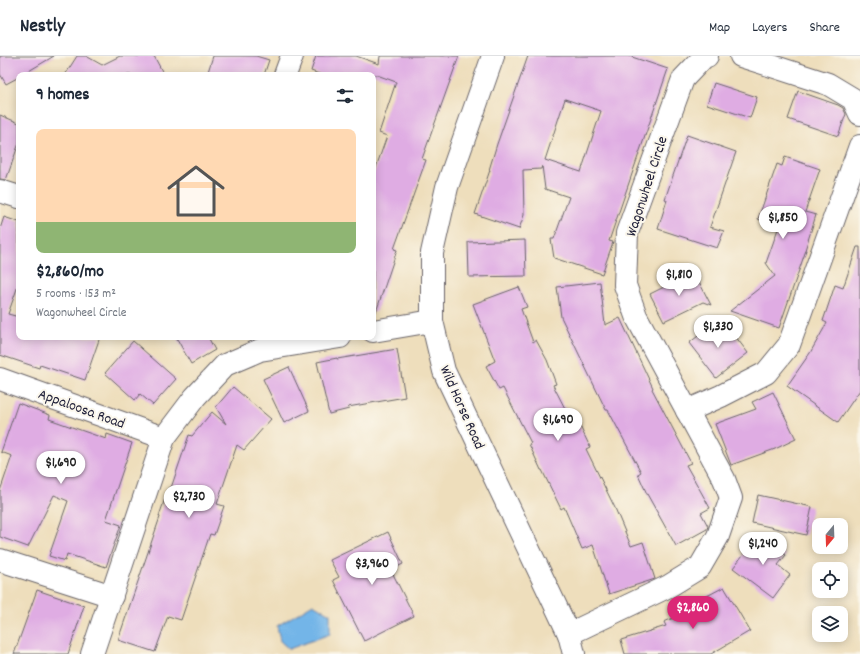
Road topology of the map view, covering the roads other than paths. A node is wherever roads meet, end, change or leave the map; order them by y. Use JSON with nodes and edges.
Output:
{"nodes":[{"id":1,"x":292,"y":56,"type":"edge"},
{"id":2,"x":493,"y":56,"type":"edge"},
{"id":3,"x":707,"y":56,"type":"edge"},
{"id":4,"x":741,"y":56,"type":"edge"},
{"id":5,"x":286,"y":72,"type":"edge"},
{"id":6,"x":860,"y":114,"type":"edge"},
{"id":7,"x":860,"y":146,"type":"edge"},
{"id":8,"x":0,"y":191,"type":"edge"},
{"id":9,"x":16,"y":196,"type":"edge"},
{"id":10,"x":432,"y":321,"type":"junction"},
{"id":11,"x":376,"y":330,"type":"edge"},
{"id":12,"x":322,"y":340,"type":"edge"},
{"id":13,"x":0,"y":379,"type":"edge"},
{"id":14,"x":687,"y":412,"type":"junction"},
{"id":15,"x":164,"y":438,"type":"junction"},
{"id":16,"x":0,"y":560,"type":"edge"},
{"id":17,"x":112,"y":596,"type":"junction"},
{"id":18,"x":572,"y":644,"type":"edge"},
{"id":19,"x":92,"y":654,"type":"edge"}],
"edges":[{"from":1,"to":5,"type":"street"},
{"from":2,"to":10,"type":"street","name":"Wild Horse Road"},
{"from":3,"to":14,"type":"street","name":"Wagonwheel Circle"},
{"from":4,"to":6,"type":"street"},
{"from":7,"to":14,"type":"street"},
{"from":8,"to":9,"type":"street"},
{"from":10,"to":11,"type":"street"},
{"from":10,"to":18,"type":"street","name":"Wild Horse Road"},
{"from":12,"to":15,"type":"street"},
{"from":13,"to":15,"type":"street","name":"Appaloosa Road"},
{"from":14,"to":18,"type":"street","name":"Wagonwheel Circle"},
{"from":15,"to":17,"type":"street"},
{"from":16,"to":17,"type":"street"},
{"from":17,"to":19,"type":"street"}]}
